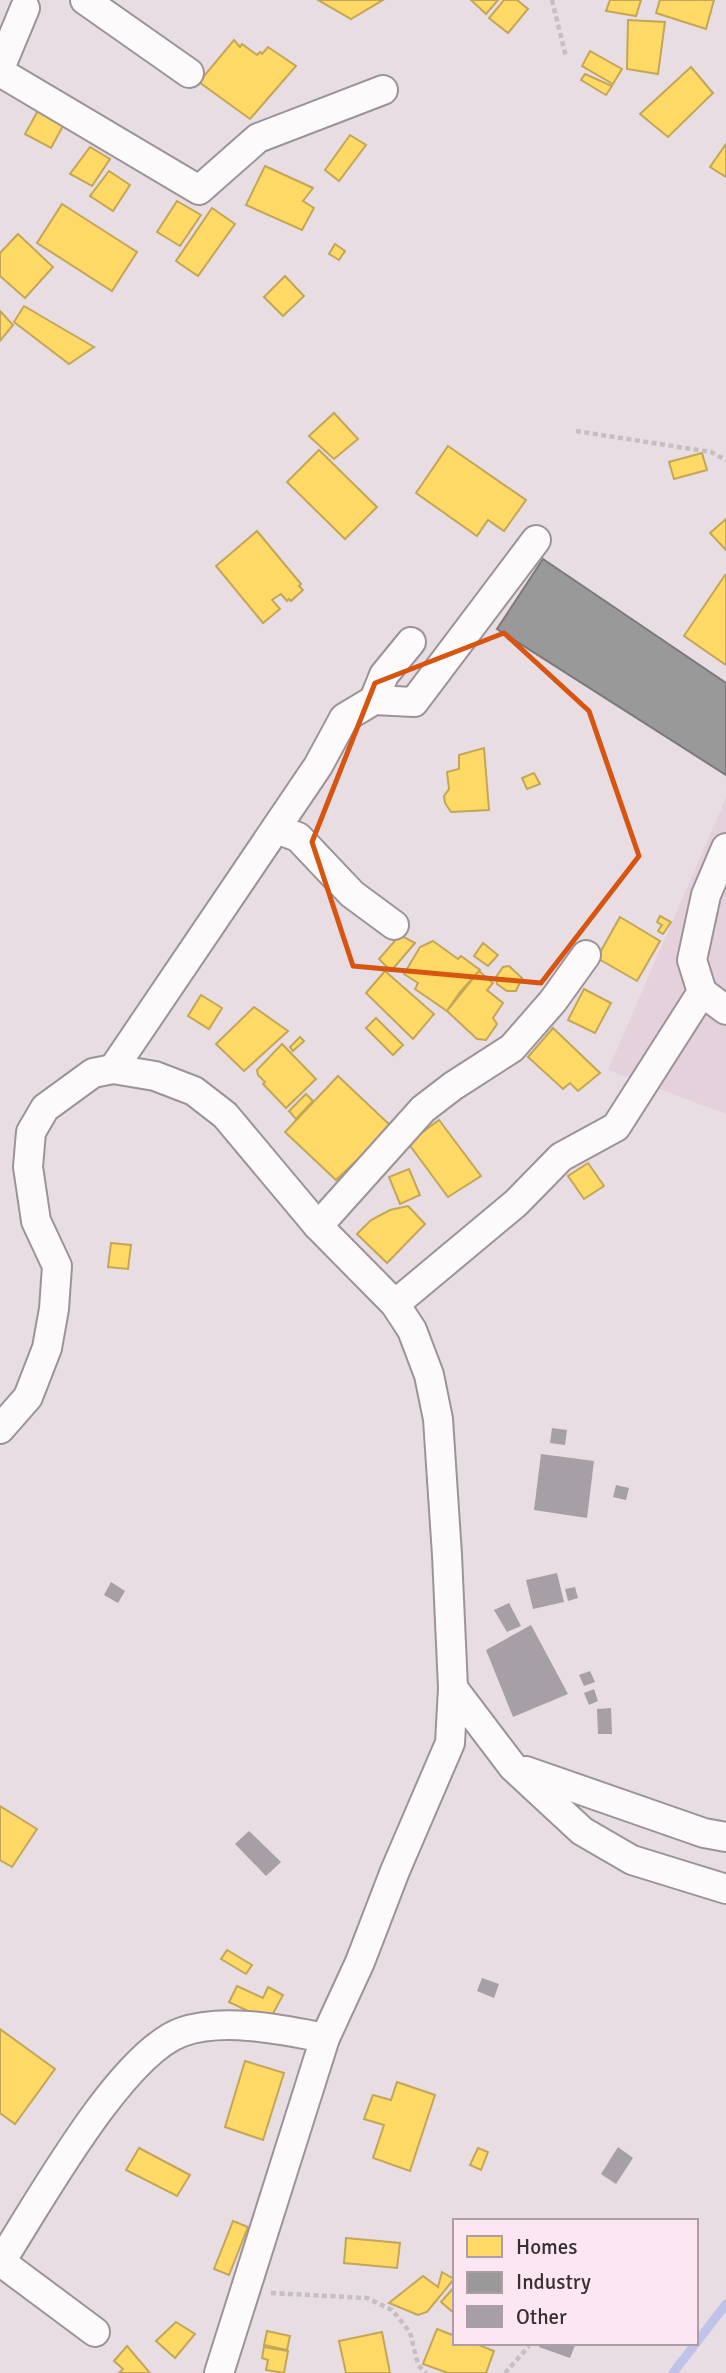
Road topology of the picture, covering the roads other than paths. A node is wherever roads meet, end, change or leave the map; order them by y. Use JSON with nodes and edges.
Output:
{"nodes":[{"id":1,"x":85,"y":0,"type":"edge"},
{"id":2,"x":21,"y":5,"type":"edge"},
{"id":3,"x":0,"y":70,"type":"edge"},
{"id":4,"x":189,"y":73,"type":"dead end"},
{"id":5,"x":383,"y":90,"type":"dead end"},
{"id":6,"x":536,"y":540,"type":"dead end"},
{"id":7,"x":411,"y":642,"type":"dead end"},
{"id":8,"x":374,"y":700,"type":"junction"},
{"id":9,"x":276,"y":829,"type":"junction"},
{"id":10,"x":726,"y":848,"type":"edge"},
{"id":11,"x":394,"y":925,"type":"dead end"},
{"id":12,"x":586,"y":955,"type":"dead end"},
{"id":13,"x":702,"y":992,"type":"junction"},
{"id":14,"x":726,"y":1010,"type":"edge"},
{"id":15,"x":113,"y":1069,"type":"junction"},
{"id":16,"x":318,"y":1226,"type":"junction"},
{"id":17,"x":395,"y":1304,"type":"junction"},
{"id":18,"x":0,"y":1429,"type":"edge"},
{"id":19,"x":453,"y":1688,"type":"junction"},
{"id":20,"x":513,"y":1767,"type":"junction"},
{"id":21,"x":726,"y":1837,"type":"edge"},
{"id":22,"x":726,"y":1889,"type":"edge"},
{"id":23,"x":325,"y":2038,"type":"junction"},
{"id":24,"x":1,"y":2262,"type":"edge"},
{"id":25,"x":95,"y":2332,"type":"dead end"},
{"id":26,"x":219,"y":2373,"type":"edge"}],
"edges":[{"from":1,"to":4,"type":"street"},
{"from":2,"to":3,"type":"street"},
{"from":3,"to":5,"type":"street"},
{"from":6,"to":8,"type":"street"},
{"from":7,"to":8,"type":"street"},
{"from":8,"to":9,"type":"street"},
{"from":9,"to":11,"type":"street"},
{"from":9,"to":15,"type":"street"},
{"from":10,"to":13,"type":"street"},
{"from":12,"to":16,"type":"street"},
{"from":13,"to":14,"type":"street"},
{"from":13,"to":17,"type":"street"},
{"from":15,"to":16,"type":"street"},
{"from":15,"to":18,"type":"street"},
{"from":16,"to":17,"type":"street"},
{"from":17,"to":19,"type":"street"},
{"from":19,"to":20,"type":"street"},
{"from":19,"to":23,"type":"street"},
{"from":20,"to":21,"type":"street"},
{"from":20,"to":22,"type":"street"},
{"from":23,"to":24,"type":"street"},
{"from":23,"to":26,"type":"street"},
{"from":24,"to":25,"type":"street"}]}
